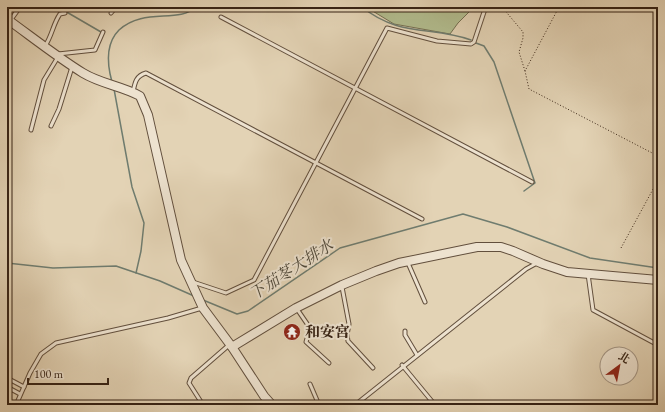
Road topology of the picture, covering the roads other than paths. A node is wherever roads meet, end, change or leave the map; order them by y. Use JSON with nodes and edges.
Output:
{"nodes":[{"id":1,"x":20,"y":7,"type":"edge"},
{"id":2,"x":116,"y":7,"type":"edge"},
{"id":3,"x":485,"y":10,"type":"road end"},
{"id":4,"x":65,"y":13,"type":"dead end"},
{"id":5,"x":111,"y":13,"type":"dead end"},
{"id":6,"x":221,"y":17,"type":"dead end"},
{"id":7,"x":8,"y":22,"type":"edge"},
{"id":8,"x":103,"y":32,"type":"dead end"},
{"id":9,"x":45,"y":46,"type":"junction"},
{"id":10,"x":57,"y":55,"type":"junction"},
{"id":11,"x":73,"y":66,"type":"junction"},
{"id":12,"x":355,"y":88,"type":"junction"},
{"id":13,"x":133,"y":92,"type":"junction"},
{"id":14,"x":51,"y":126,"type":"dead end"},
{"id":15,"x":31,"y":130,"type":"dead end"},
{"id":16,"x":315,"y":162,"type":"junction"},
{"id":17,"x":532,"y":182,"type":"dead end"},
{"id":18,"x":422,"y":219,"type":"dead end"},
{"id":19,"x":407,"y":261,"type":"junction"},
{"id":20,"x":539,"y":263,"type":"junction"},
{"id":21,"x":588,"y":274,"type":"junction"},
{"id":22,"x":658,"y":280,"type":"edge"},
{"id":23,"x":190,"y":281,"type":"junction"},
{"id":24,"x":342,"y":285,"type":"junction"},
{"id":25,"x":425,"y":302,"type":"dead end"},
{"id":26,"x":203,"y":308,"type":"junction"},
{"id":27,"x":296,"y":308,"type":"junction"},
{"id":28,"x":405,"y":331,"type":"dead end"},
{"id":29,"x":231,"y":345,"type":"junction"},
{"id":30,"x":658,"y":345,"type":"edge"},
{"id":31,"x":417,"y":355,"type":"junction"},
{"id":32,"x":329,"y":363,"type":"dead end"},
{"id":33,"x":402,"y":365,"type":"junction"},
{"id":34,"x":373,"y":368,"type":"dead end"},
{"id":35,"x":7,"y":378,"type":"edge"},
{"id":36,"x":310,"y":384,"type":"dead end"},
{"id":37,"x":7,"y":387,"type":"edge"},
{"id":38,"x":24,"y":387,"type":"junction"},
{"id":39,"x":20,"y":394,"type":"junction"},
{"id":40,"x":16,"y":405,"type":"edge"},
{"id":41,"x":203,"y":405,"type":"edge"},
{"id":42,"x":272,"y":405,"type":"edge"},
{"id":43,"x":319,"y":405,"type":"edge"},
{"id":44,"x":355,"y":405,"type":"edge"},
{"id":45,"x":435,"y":405,"type":"edge"}],
"edges":[{"from":1,"to":7,"type":"lane"},
{"from":2,"to":5,"type":"lane"},
{"from":3,"to":12,"type":"lane"},
{"from":4,"to":9,"type":"lane"},
{"from":6,"to":12,"type":"lane"},
{"from":7,"to":9,"type":"street"},
{"from":8,"to":10,"type":"lane"},
{"from":9,"to":10,"type":"street"},
{"from":10,"to":11,"type":"street"},
{"from":10,"to":15,"type":"lane"},
{"from":11,"to":13,"type":"street"},
{"from":11,"to":14,"type":"lane"},
{"from":12,"to":16,"type":"lane"},
{"from":12,"to":17,"type":"lane"},
{"from":13,"to":16,"type":"lane"},
{"from":13,"to":23,"type":"street"},
{"from":16,"to":18,"type":"lane"},
{"from":16,"to":23,"type":"lane"},
{"from":19,"to":20,"type":"street"},
{"from":19,"to":24,"type":"street"},
{"from":19,"to":25,"type":"lane"},
{"from":20,"to":21,"type":"street"},
{"from":20,"to":31,"type":"lane"},
{"from":21,"to":22,"type":"street"},
{"from":21,"to":30,"type":"lane"},
{"from":23,"to":26,"type":"street"},
{"from":24,"to":27,"type":"street"},
{"from":24,"to":34,"type":"lane"},
{"from":26,"to":29,"type":"street"},
{"from":26,"to":38,"type":"lane"},
{"from":27,"to":29,"type":"street"},
{"from":27,"to":32,"type":"lane"},
{"from":28,"to":31,"type":"lane"},
{"from":29,"to":41,"type":"lane"},
{"from":29,"to":42,"type":"street"},
{"from":31,"to":33,"type":"lane"},
{"from":33,"to":44,"type":"lane"},
{"from":33,"to":45,"type":"lane"},
{"from":35,"to":38,"type":"lane"},
{"from":36,"to":43,"type":"lane"},
{"from":37,"to":39,"type":"lane"},
{"from":38,"to":39,"type":"lane"},
{"from":39,"to":40,"type":"lane"}]}
